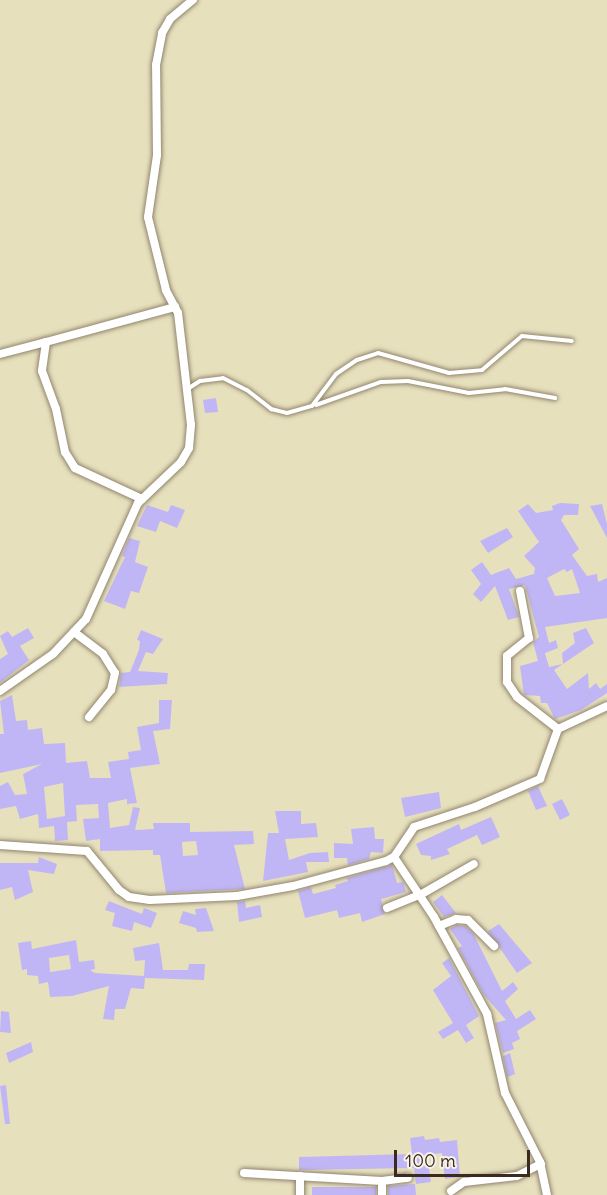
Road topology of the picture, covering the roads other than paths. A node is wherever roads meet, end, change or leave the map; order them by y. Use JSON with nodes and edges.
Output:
{"nodes":[{"id":1,"x":193,"y":0,"type":"edge"},
{"id":2,"x":182,"y":3,"type":"edge"},
{"id":3,"x":175,"y":307,"type":"junction"},
{"id":4,"x":572,"y":341,"type":"dead end"},
{"id":5,"x":46,"y":342,"type":"junction"},
{"id":6,"x":0,"y":354,"type":"edge"},
{"id":7,"x":186,"y":390,"type":"junction"},
{"id":8,"x":555,"y":398,"type":"dead end"},
{"id":9,"x":312,"y":406,"type":"junction"},
{"id":10,"x":142,"y":499,"type":"junction"},
{"id":11,"x":520,"y":591,"type":"dead end"},
{"id":12,"x":74,"y":632,"type":"junction"},
{"id":13,"x":0,"y":691,"type":"edge"},
{"id":14,"x":607,"y":706,"type":"edge"},
{"id":15,"x":89,"y":717,"type":"dead end"},
{"id":16,"x":558,"y":729,"type":"junction"},
{"id":17,"x":0,"y":845,"type":"edge"},
{"id":18,"x":394,"y":857,"type":"junction"},
{"id":19,"x":474,"y":864,"type":"dead end"},
{"id":20,"x":420,"y":895,"type":"junction"},
{"id":21,"x":387,"y":908,"type":"dead end"},
{"id":22,"x":439,"y":926,"type":"junction"},
{"id":23,"x":494,"y":946,"type":"dead end"},
{"id":24,"x":541,"y":1164,"type":"junction"},
{"id":25,"x":244,"y":1173,"type":"dead end"},
{"id":26,"x":300,"y":1176,"type":"junction"},
{"id":27,"x":408,"y":1178,"type":"dead end"},
{"id":28,"x":382,"y":1181,"type":"junction"},
{"id":29,"x":451,"y":1191,"type":"dead end"},
{"id":30,"x":300,"y":1195,"type":"edge"},
{"id":31,"x":382,"y":1195,"type":"edge"},
{"id":32,"x":548,"y":1195,"type":"edge"}],
"edges":[{"from":1,"to":2,"type":"street"},
{"from":2,"to":3,"type":"street"},
{"from":3,"to":5,"type":"street"},
{"from":3,"to":7,"type":"street"},
{"from":4,"to":9,"type":"lane"},
{"from":5,"to":6,"type":"street"},
{"from":5,"to":10,"type":"street"},
{"from":7,"to":9,"type":"lane"},
{"from":7,"to":10,"type":"street"},
{"from":8,"to":9,"type":"lane"},
{"from":10,"to":12,"type":"street"},
{"from":11,"to":16,"type":"street"},
{"from":12,"to":13,"type":"street"},
{"from":12,"to":15,"type":"street"},
{"from":14,"to":16,"type":"street"},
{"from":16,"to":18,"type":"street"},
{"from":17,"to":18,"type":"street"},
{"from":18,"to":20,"type":"street"},
{"from":19,"to":20,"type":"street"},
{"from":20,"to":21,"type":"street"},
{"from":20,"to":22,"type":"street"},
{"from":22,"to":23,"type":"street"},
{"from":22,"to":24,"type":"street"},
{"from":24,"to":29,"type":"street"},
{"from":24,"to":32,"type":"street"},
{"from":25,"to":26,"type":"street"},
{"from":26,"to":28,"type":"street"},
{"from":26,"to":30,"type":"street"},
{"from":27,"to":28,"type":"street"},
{"from":28,"to":31,"type":"street"}]}
